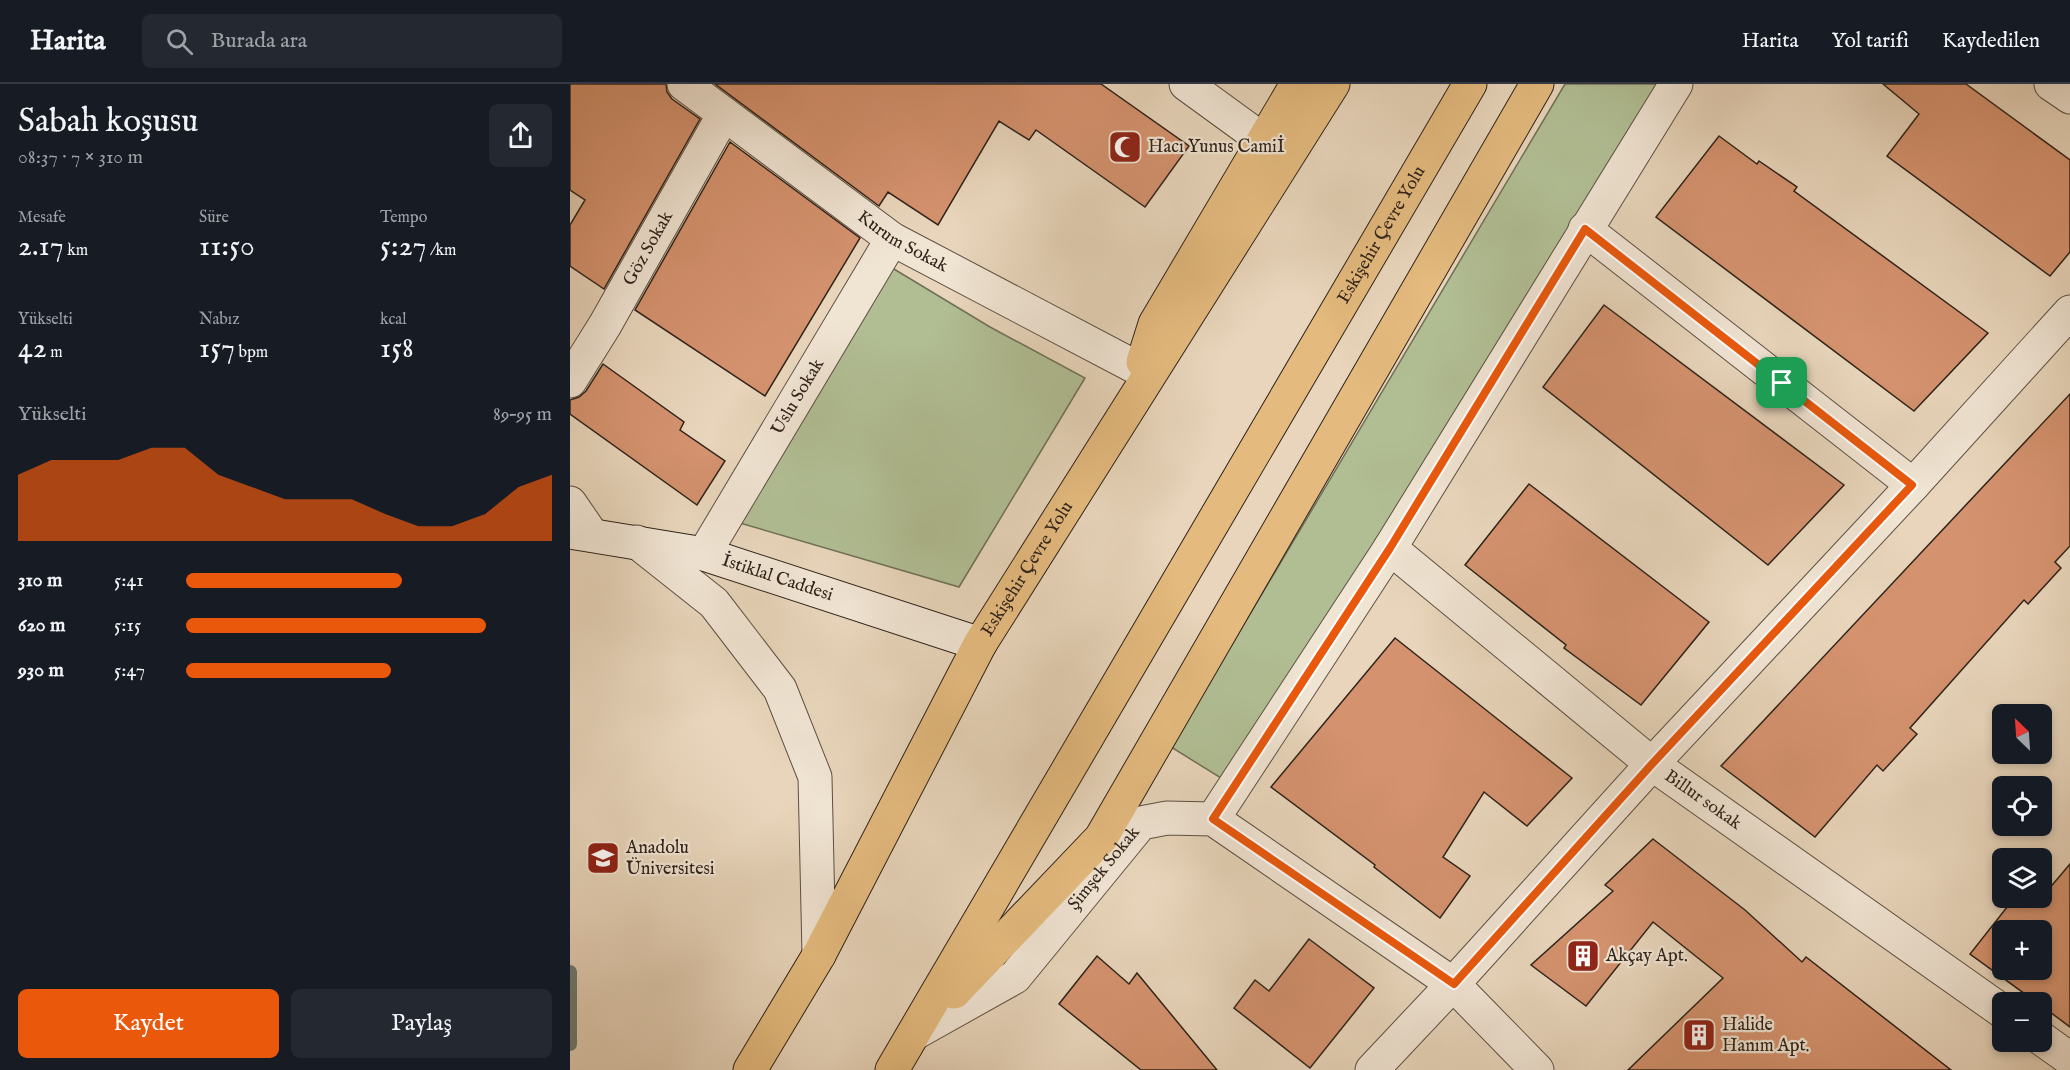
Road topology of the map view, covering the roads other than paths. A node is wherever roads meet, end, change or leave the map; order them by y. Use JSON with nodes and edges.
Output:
{"nodes":[{"id":1,"x":684,"y":84,"type":"edge"},
{"id":2,"x":1186,"y":84,"type":"edge"},
{"id":3,"x":1297,"y":84,"type":"edge"},
{"id":4,"x":1333,"y":84,"type":"edge"},
{"id":5,"x":1470,"y":84,"type":"edge"},
{"id":6,"x":1537,"y":84,"type":"edge"},
{"id":7,"x":1676,"y":84,"type":"edge"},
{"id":8,"x":2051,"y":84,"type":"edge"},
{"id":9,"x":2070,"y":97,"type":"edge"},
{"id":10,"x":724,"y":114,"type":"junction"},
{"id":11,"x":1263,"y":140,"type":"junction"},
{"id":12,"x":1585,"y":229,"type":"junction"},
{"id":13,"x":892,"y":239,"type":"junction"},
{"id":14,"x":2070,"y":312,"type":"edge"},
{"id":15,"x":1141,"y":370,"type":"junction"},
{"id":16,"x":570,"y":381,"type":"edge"},
{"id":17,"x":1912,"y":485,"type":"junction"},
{"id":18,"x":570,"y":503,"type":"edge"},
{"id":19,"x":581,"y":533,"type":"edge"},
{"id":20,"x":637,"y":542,"type":"junction"},
{"id":21,"x":1390,"y":548,"type":"junction"},
{"id":22,"x":704,"y":554,"type":"junction"},
{"id":23,"x":980,"y":644,"type":"junction"},
{"id":24,"x":1652,"y":764,"type":"junction"},
{"id":25,"x":1213,"y":819,"type":"junction"},
{"id":26,"x":819,"y":955,"type":"junction"},
{"id":27,"x":1454,"y":984,"type":"junction"},
{"id":28,"x":1992,"y":1004,"type":"edge"},
{"id":29,"x":915,"y":1032,"type":"junction"},
{"id":30,"x":2052,"y":1046,"type":"edge"},
{"id":31,"x":2070,"y":1059,"type":"edge"},
{"id":32,"x":750,"y":1070,"type":"edge"},
{"id":33,"x":892,"y":1070,"type":"edge"},
{"id":34,"x":1372,"y":1070,"type":"edge"},
{"id":35,"x":1538,"y":1070,"type":"edge"}],
"edges":[{"from":1,"to":10,"type":"street","name":"Kurum Sokak"},
{"from":2,"to":11,"type":"street"},
{"from":3,"to":11,"type":"highway"},
{"from":4,"to":23,"type":"highway","name":"Eskişehir Çevre Yolu"},
{"from":5,"to":29,"type":"highway","name":"Eskişehir Çevre Yolu"},
{"from":6,"to":29,"type":"highway"},
{"from":7,"to":12,"type":"street"},
{"from":8,"to":9,"type":"street"},
{"from":10,"to":13,"type":"street","name":"Kurum Sokak"},
{"from":10,"to":16,"type":"street","name":"Göz Sokak"},
{"from":11,"to":15,"type":"highway"},
{"from":12,"to":17,"type":"street"},
{"from":12,"to":21,"type":"street"},
{"from":13,"to":15,"type":"street","name":"Kurum Sokak"},
{"from":13,"to":22,"type":"street","name":"Uslu Sokak"},
{"from":14,"to":17,"type":"street"},
{"from":15,"to":23,"type":"highway"},
{"from":17,"to":24,"type":"street"},
{"from":18,"to":19,"type":"street"},
{"from":19,"to":20,"type":"street","name":"İstiklal Caddesi"},
{"from":20,"to":22,"type":"street","name":"İstiklal Caddesi"},
{"from":20,"to":26,"type":"street"},
{"from":21,"to":24,"type":"street","name":"Billur sokak"},
{"from":21,"to":25,"type":"street"},
{"from":22,"to":23,"type":"street","name":"İstiklal Caddesi"},
{"from":23,"to":26,"type":"highway","name":"Eskişehir Çevre Yolu"},
{"from":24,"to":27,"type":"street"},
{"from":24,"to":28,"type":"street","name":"Billur sokak"},
{"from":25,"to":27,"type":"street"},
{"from":25,"to":29,"type":"street","name":"Şimşek Sokak"},
{"from":26,"to":32,"type":"highway","name":"Eskişehir Çevre Yolu"},
{"from":27,"to":34,"type":"street"},
{"from":27,"to":35,"type":"street"},
{"from":29,"to":33,"type":"highway","name":"Eskişehir Çevre Yolu"},
{"from":30,"to":31,"type":"street"}]}
